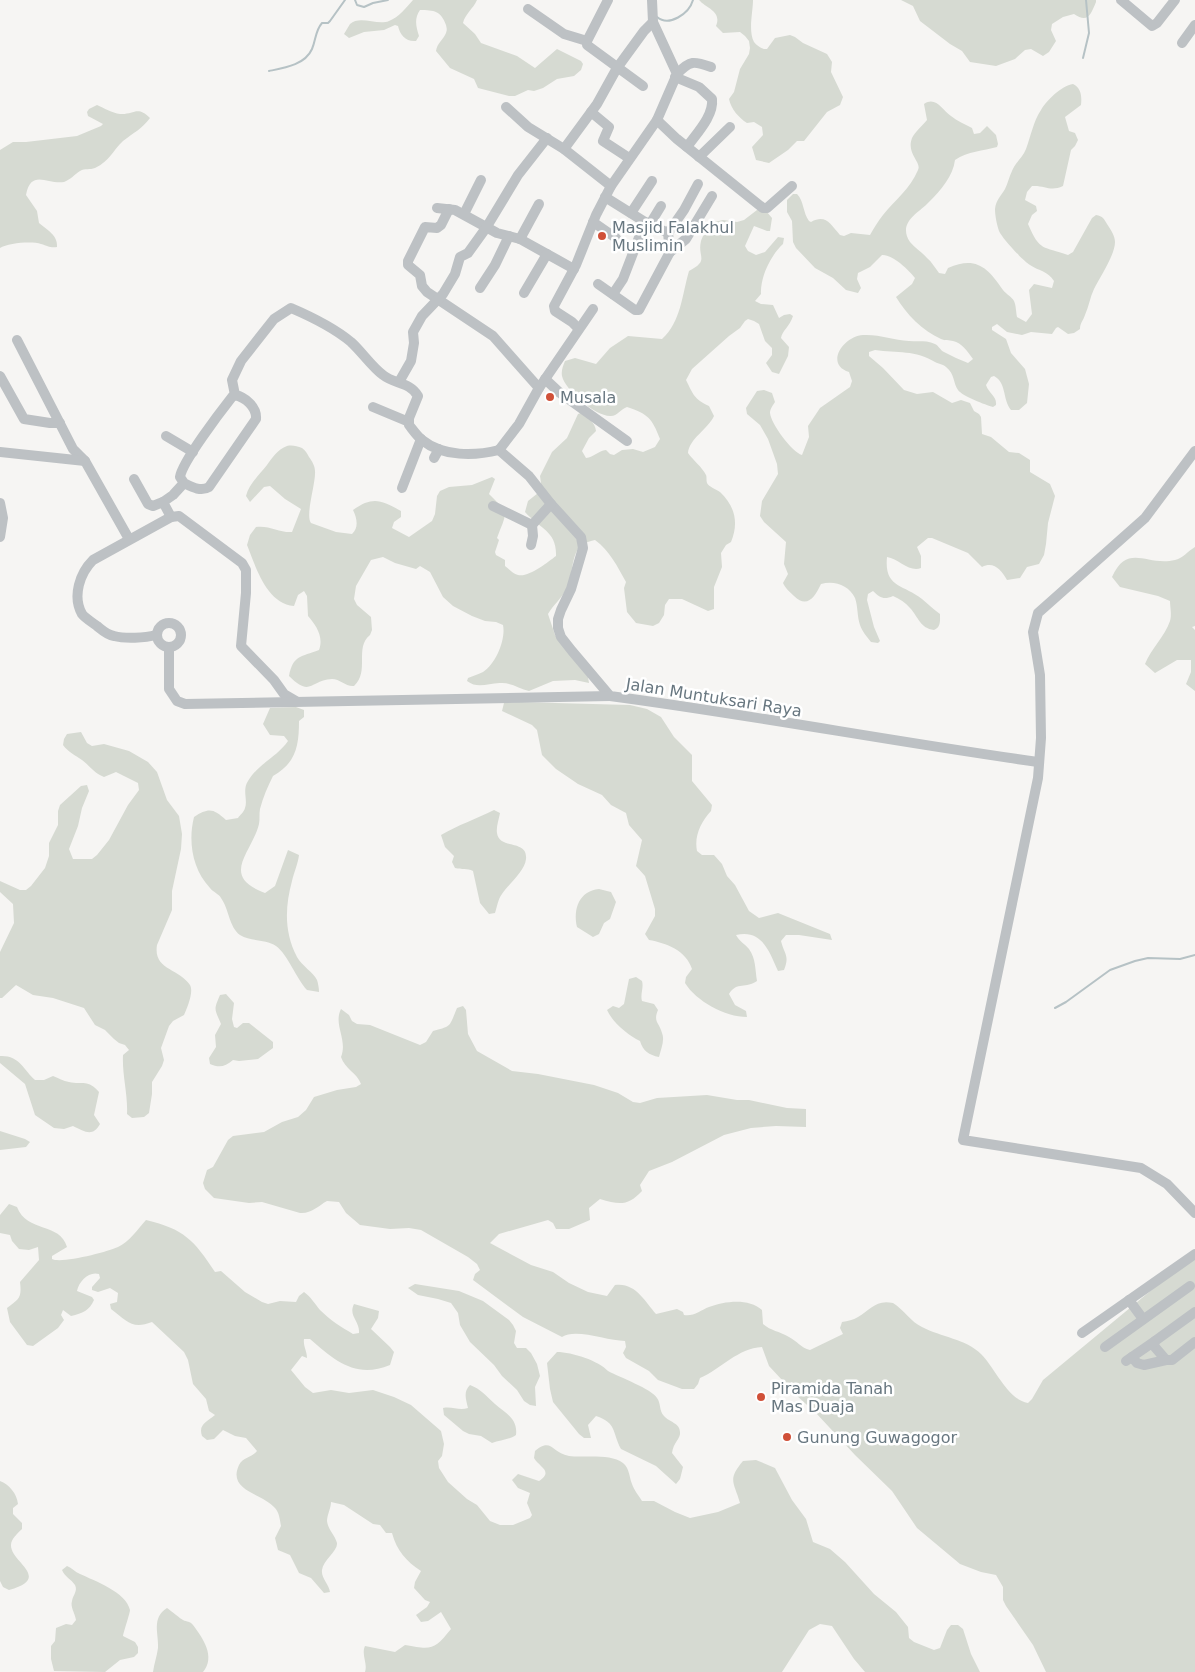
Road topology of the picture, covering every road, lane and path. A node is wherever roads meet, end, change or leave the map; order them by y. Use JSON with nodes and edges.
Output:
{"nodes":[{"id":1,"x":608,"y":0,"type":"edge"},
{"id":2,"x":652,"y":0,"type":"edge"},
{"id":3,"x":1121,"y":0,"type":"edge"},
{"id":4,"x":1160,"y":0,"type":"edge"},
{"id":5,"x":1172,"y":4,"type":"edge"},
{"id":6,"x":528,"y":9,"type":"dead end"},
{"id":7,"x":653,"y":22,"type":"junction"},
{"id":8,"x":1194,"y":29,"type":"edge"},
{"id":9,"x":587,"y":40,"type":"junction"},
{"id":10,"x":1182,"y":43,"type":"dead end"},
{"id":11,"x":711,"y":67,"type":"dead end"},
{"id":12,"x":618,"y":68,"type":"junction"},
{"id":13,"x":676,"y":75,"type":"junction"},
{"id":14,"x":643,"y":86,"type":"dead end"},
{"id":15,"x":506,"y":107,"type":"dead end"},
{"id":16,"x":591,"y":112,"type":"junction"},
{"id":17,"x":657,"y":120,"type":"junction"},
{"id":18,"x":730,"y":127,"type":"dead end"},
{"id":19,"x":546,"y":138,"type":"junction"},
{"id":20,"x":687,"y":147,"type":"junction"},
{"id":21,"x":564,"y":149,"type":"junction"},
{"id":22,"x":699,"y":157,"type":"junction"},
{"id":23,"x":629,"y":158,"type":"junction"},
{"id":24,"x":481,"y":180,"type":"dead end"},
{"id":25,"x":652,"y":182,"type":"dead end"},
{"id":26,"x":698,"y":184,"type":"dead end"},
{"id":27,"x":611,"y":186,"type":"junction"},
{"id":28,"x":792,"y":186,"type":"dead end"},
{"id":29,"x":712,"y":196,"type":"dead end"},
{"id":30,"x":606,"y":197,"type":"junction"},
{"id":31,"x":539,"y":204,"type":"dead end"},
{"id":32,"x":661,"y":206,"type":"dead end"},
{"id":33,"x":437,"y":208,"type":"dead end"},
{"id":34,"x":449,"y":209,"type":"junction"},
{"id":35,"x":631,"y":213,"type":"junction"},
{"id":36,"x":464,"y":214,"type":"junction"},
{"id":37,"x":593,"y":222,"type":"junction"},
{"id":38,"x":648,"y":223,"type":"junction"},
{"id":39,"x":486,"y":228,"type":"junction"},
{"id":40,"x":668,"y":233,"type":"junction"},
{"id":41,"x":509,"y":236,"type":"junction"},
{"id":42,"x":616,"y":238,"type":"dead end"},
{"id":43,"x":520,"y":239,"type":"junction"},
{"id":44,"x":670,"y":252,"type":"junction"},
{"id":45,"x":547,"y":254,"type":"junction"},
{"id":46,"x":574,"y":270,"type":"junction"},
{"id":47,"x":598,"y":284,"type":"dead end"},
{"id":48,"x":480,"y":288,"type":"dead end"},
{"id":49,"x":524,"y":293,"type":"dead end"},
{"id":50,"x":613,"y":294,"type":"junction"},
{"id":51,"x":439,"y":299,"type":"junction"},
{"id":52,"x":593,"y":309,"type":"dead end"},
{"id":53,"x":578,"y":328,"type":"junction"},
{"id":54,"x":17,"y":340,"type":"dead end"},
{"id":55,"x":0,"y":376,"type":"edge"},
{"id":56,"x":399,"y":382,"type":"junction"},
{"id":57,"x":542,"y":383,"type":"junction"},
{"id":58,"x":235,"y":395,"type":"junction"},
{"id":59,"x":373,"y":407,"type":"dead end"},
{"id":60,"x":409,"y":422,"type":"junction"},
{"id":61,"x":60,"y":423,"type":"junction"},
{"id":62,"x":166,"y":436,"type":"dead end"},
{"id":63,"x":421,"y":439,"type":"junction"},
{"id":64,"x":627,"y":441,"type":"dead end"},
{"id":65,"x":499,"y":450,"type":"junction"},
{"id":66,"x":1195,"y":451,"type":"edge"},
{"id":67,"x":0,"y":452,"type":"edge"},
{"id":68,"x":193,"y":452,"type":"junction"},
{"id":69,"x":85,"y":461,"type":"junction"},
{"id":70,"x":134,"y":479,"type":"dead end"},
{"id":71,"x":184,"y":483,"type":"junction"},
{"id":72,"x":402,"y":488,"type":"dead end"},
{"id":73,"x":0,"y":502,"type":"edge"},
{"id":74,"x":163,"y":502,"type":"junction"},
{"id":75,"x":551,"y":504,"type":"junction"},
{"id":76,"x":493,"y":506,"type":"dead end"},
{"id":77,"x":171,"y":517,"type":"junction"},
{"id":78,"x":532,"y":525,"type":"junction"},
{"id":79,"x":0,"y":537,"type":"edge"},
{"id":80,"x":129,"y":539,"type":"junction"},
{"id":81,"x":531,"y":544,"type":"dead end"},
{"id":82,"x":156,"y":635,"type":"junction"},
{"id":83,"x":169,"y":647,"type":"junction"},
{"id":84,"x":610,"y":696,"type":"junction"},
{"id":85,"x":297,"y":701,"type":"junction"},
{"id":86,"x":1038,"y":762,"type":"junction"},
{"id":87,"x":1195,"y":1213,"type":"edge"},
{"id":88,"x":1195,"y":1254,"type":"edge"},
{"id":89,"x":1190,"y":1286,"type":"dead end"},
{"id":90,"x":1129,"y":1300,"type":"junction"},
{"id":91,"x":1195,"y":1312,"type":"edge"},
{"id":92,"x":1143,"y":1319,"type":"junction"},
{"id":93,"x":1082,"y":1333,"type":"dead end"},
{"id":94,"x":1155,"y":1341,"type":"junction"},
{"id":95,"x":1195,"y":1342,"type":"edge"},
{"id":96,"x":1105,"y":1347,"type":"dead end"},
{"id":97,"x":1166,"y":1360,"type":"junction"}],
"edges":[{"from":1,"to":9,"type":"street"},
{"from":2,"to":7,"type":"street"},
{"from":3,"to":5,"type":"street"},
{"from":4,"to":5,"type":"street"},
{"from":6,"to":9,"type":"street"},
{"from":7,"to":12,"type":"street"},
{"from":7,"to":13,"type":"street"},
{"from":8,"to":10,"type":"street"},
{"from":9,"to":12,"type":"street"},
{"from":11,"to":13,"type":"street"},
{"from":12,"to":14,"type":"street"},
{"from":12,"to":16,"type":"street"},
{"from":13,"to":17,"type":"street"},
{"from":13,"to":20,"type":"street"},
{"from":15,"to":19,"type":"street"},
{"from":16,"to":21,"type":"street"},
{"from":16,"to":23,"type":"street"},
{"from":17,"to":20,"type":"street"},
{"from":17,"to":23,"type":"street"},
{"from":18,"to":22,"type":"street"},
{"from":19,"to":21,"type":"street"},
{"from":19,"to":39,"type":"street"},
{"from":20,"to":22,"type":"street"},
{"from":21,"to":27,"type":"street"},
{"from":22,"to":28,"type":"street"},
{"from":23,"to":27,"type":"street"},
{"from":24,"to":36,"type":"street"},
{"from":25,"to":35,"type":"street"},
{"from":26,"to":40,"type":"street"},
{"from":27,"to":30,"type":"street"},
{"from":29,"to":44,"type":"street"},
{"from":30,"to":35,"type":"street"},
{"from":30,"to":37,"type":"street"},
{"from":31,"to":43,"type":"street"},
{"from":32,"to":38,"type":"street"},
{"from":33,"to":34,"type":"street"},
{"from":34,"to":36,"type":"street"},
{"from":34,"to":51,"type":"street"},
{"from":35,"to":38,"type":"street"},
{"from":36,"to":39,"type":"street"},
{"from":37,"to":42,"type":"street"},
{"from":37,"to":46,"type":"street"},
{"from":38,"to":40,"type":"street"},
{"from":38,"to":50,"type":"street"},
{"from":39,"to":41,"type":"street"},
{"from":39,"to":51,"type":"street"},
{"from":40,"to":44,"type":"street"},
{"from":41,"to":43,"type":"street"},
{"from":41,"to":48,"type":"street"},
{"from":43,"to":45,"type":"street"},
{"from":44,"to":50,"type":"street"},
{"from":45,"to":46,"type":"street"},
{"from":45,"to":49,"type":"street"},
{"from":46,"to":53,"type":"street"},
{"from":47,"to":50,"type":"street"},
{"from":51,"to":56,"type":"street"},
{"from":51,"to":57,"type":"street"},
{"from":52,"to":53,"type":"street"},
{"from":53,"to":57,"type":"street"},
{"from":54,"to":61,"type":"street"},
{"from":55,"to":61,"type":"street"},
{"from":56,"to":58,"type":"street"},
{"from":56,"to":60,"type":"street"},
{"from":57,"to":64,"type":"street"},
{"from":57,"to":65,"type":"street"},
{"from":58,"to":68,"type":"street"},
{"from":58,"to":71,"type":"street"},
{"from":59,"to":60,"type":"street"},
{"from":60,"to":63,"type":"street"},
{"from":61,"to":69,"type":"street"},
{"from":62,"to":68,"type":"street"},
{"from":63,"to":65,"type":"street"},
{"from":63,"to":72,"type":"street"},
{"from":65,"to":75,"type":"street","name":"Jalan Muntuksari Raya"},
{"from":66,"to":86,"type":"street"},
{"from":67,"to":69,"type":"street"},
{"from":68,"to":71,"type":"street"},
{"from":69,"to":80,"type":"street"},
{"from":70,"to":74,"type":"street"},
{"from":71,"to":74,"type":"street"},
{"from":73,"to":79,"type":"street"},
{"from":74,"to":77,"type":"street"},
{"from":75,"to":78,"type":"street"},
{"from":75,"to":84,"type":"street","name":"Jalan Muntuksari Raya"},
{"from":76,"to":78,"type":"street"},
{"from":77,"to":80,"type":"street"},
{"from":77,"to":85,"type":"street"},
{"from":78,"to":81,"type":"street"},
{"from":80,"to":82,"type":"street"},
{"from":82,"to":83,"type":"street"},
{"from":82,"to":83,"type":"street"},
{"from":83,"to":85,"type":"street"},
{"from":84,"to":85,"type":"street"},
{"from":84,"to":86,"type":"street","name":"Jalan Muntuksari Raya"},
{"from":86,"to":87,"type":"street"},
{"from":88,"to":90,"type":"street"},
{"from":89,"to":92,"type":"street"},
{"from":90,"to":92,"type":"street"},
{"from":90,"to":93,"type":"street"},
{"from":91,"to":94,"type":"street"},
{"from":92,"to":96,"type":"street"},
{"from":94,"to":97,"type":"street"},
{"from":94,"to":97,"type":"street"},
{"from":95,"to":97,"type":"street"}]}
